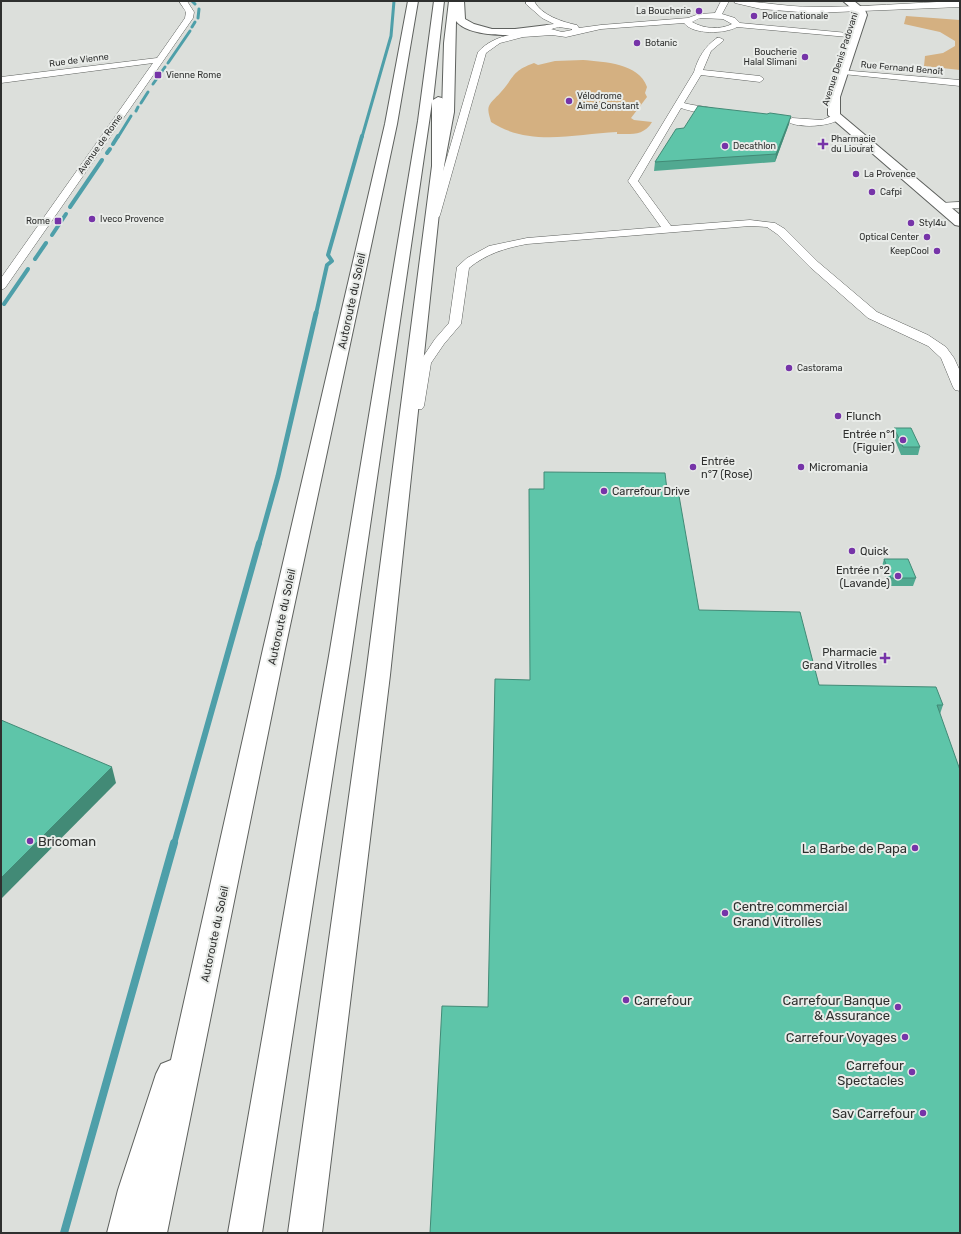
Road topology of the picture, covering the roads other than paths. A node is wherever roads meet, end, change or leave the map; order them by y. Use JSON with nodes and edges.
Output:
{"nodes":[{"id":1,"x":182,"y":1,"type":"edge"},
{"id":2,"x":439,"y":1,"type":"edge"},
{"id":3,"x":454,"y":1,"type":"edge"},
{"id":4,"x":459,"y":1,"type":"edge"},
{"id":5,"x":530,"y":1,"type":"edge"},
{"id":6,"x":739,"y":1,"type":"edge"},
{"id":7,"x":723,"y":2,"type":"edge"},
{"id":8,"x":960,"y":4,"type":"edge"},
{"id":9,"x":852,"y":5,"type":"edge"},
{"id":10,"x":410,"y":6,"type":"edge"},
{"id":11,"x":545,"y":16,"type":"junction"},
{"id":12,"x":704,"y":16,"type":"junction"},
{"id":13,"x":720,"y":17,"type":"junction"},
{"id":14,"x":689,"y":22,"type":"junction"},
{"id":15,"x":563,"y":25,"type":"junction"},
{"id":16,"x":437,"y":26,"type":"junction"},
{"id":17,"x":734,"y":26,"type":"junction"},
{"id":18,"x":550,"y":29,"type":"junction"},
{"id":19,"x":575,"y":29,"type":"junction"},
{"id":20,"x":708,"y":29,"type":"junction"},
{"id":21,"x":848,"y":34,"type":"junction"},
{"id":22,"x":720,"y":39,"type":"junction"},
{"id":23,"x":719,"y":52,"type":"dead end"},
{"id":24,"x":160,"y":60,"type":"junction"},
{"id":25,"x":713,"y":62,"type":"dead end"},
{"id":26,"x":698,"y":72,"type":"junction"},
{"id":27,"x":843,"y":72,"type":"junction"},
{"id":28,"x":760,"y":79,"type":"dead end"},
{"id":29,"x":1,"y":80,"type":"edge"},
{"id":30,"x":960,"y":83,"type":"edge"},
{"id":31,"x":680,"y":105,"type":"junction"},
{"id":32,"x":725,"y":113,"type":"edge"},
{"id":33,"x":833,"y":119,"type":"junction"},
{"id":34,"x":795,"y":121,"type":"dead end"},
{"id":35,"x":438,"y":166,"type":"junction"},
{"id":36,"x":960,"y":205,"type":"edge"},
{"id":37,"x":941,"y":206,"type":"junction"},
{"id":38,"x":960,"y":222,"type":"edge"},
{"id":39,"x":431,"y":228,"type":"junction"},
{"id":40,"x":668,"y":229,"type":"junction"},
{"id":41,"x":960,"y":230,"type":"edge"},
{"id":42,"x":1,"y":286,"type":"edge"},
{"id":43,"x":960,"y":387,"type":"edge"},
{"id":44,"x":399,"y":486,"type":"junction"},
{"id":45,"x":213,"y":943,"type":"junction"},
{"id":46,"x":124,"y":1233,"type":"edge"},
{"id":47,"x":150,"y":1233,"type":"edge"},
{"id":48,"x":245,"y":1233,"type":"edge"},
{"id":49,"x":305,"y":1233,"type":"edge"}],
"edges":[{"from":1,"to":24,"type":"street","name":"Avenue de Rome"},
{"from":2,"to":16,"type":"main road"},
{"from":3,"to":35,"type":"main road"},
{"from":4,"to":18,"type":"main road"},
{"from":5,"to":11,"type":"street"},
{"from":6,"to":7,"type":"street"},
{"from":6,"to":9,"type":"street"},
{"from":7,"to":12,"type":"street"},
{"from":7,"to":13,"type":"street"},
{"from":8,"to":9,"type":"street"},
{"from":9,"to":21,"type":"main road","name":"Avenue Denis Padovani"},
{"from":9,"to":27,"type":"main road","name":"Avenue Denis Padovani"},
{"from":10,"to":45,"type":"main road","name":"Autoroute du Soleil"},
{"from":11,"to":15,"type":"street"},
{"from":11,"to":18,"type":"street"},
{"from":12,"to":13,"type":"street"},
{"from":12,"to":14,"type":"street"},
{"from":13,"to":17,"type":"street"},
{"from":14,"to":19,"type":"street"},
{"from":14,"to":20,"type":"street"},
{"from":15,"to":18,"type":"street"},
{"from":15,"to":19,"type":"street"},
{"from":16,"to":35,"type":"main road"},
{"from":16,"to":48,"type":"main road"},
{"from":17,"to":20,"type":"street"},
{"from":17,"to":21,"type":"street"},
{"from":17,"to":22,"type":"street"},
{"from":18,"to":19,"type":"street"},
{"from":18,"to":39,"type":"street"},
{"from":20,"to":22,"type":"street"},
{"from":21,"to":33,"type":"main road","name":"Avenue Denis Padovani"},
{"from":22,"to":23,"type":"street"},
{"from":22,"to":26,"type":"street"},
{"from":24,"to":29,"type":"street","name":"Rue de Vienne"},
{"from":24,"to":42,"type":"street","name":"Avenue de Rome"},
{"from":25,"to":26,"type":"street"},
{"from":26,"to":28,"type":"street"},
{"from":26,"to":31,"type":"street"},
{"from":27,"to":30,"type":"street","name":"Rue Fernand Benoît"},
{"from":27,"to":33,"type":"main road","name":"Avenue Denis Padovani"},
{"from":31,"to":32,"type":"street"},
{"from":31,"to":40,"type":"street"},
{"from":33,"to":34,"type":"street"},
{"from":33,"to":37,"type":"main road","name":"Avenue Denis Padovani"},
{"from":33,"to":41,"type":"main road","name":"Avenue Denis Padovani"},
{"from":35,"to":39,"type":"main road"},
{"from":36,"to":37,"type":"street"},
{"from":37,"to":38,"type":"main road","name":"Avenue Denis Padovani"},
{"from":39,"to":44,"type":"main road"},
{"from":40,"to":43,"type":"street"},
{"from":40,"to":44,"type":"street"},
{"from":44,"to":49,"type":"main road"},
{"from":45,"to":46,"type":"main road"},
{"from":45,"to":47,"type":"main road","name":"Autoroute du Soleil"}]}
